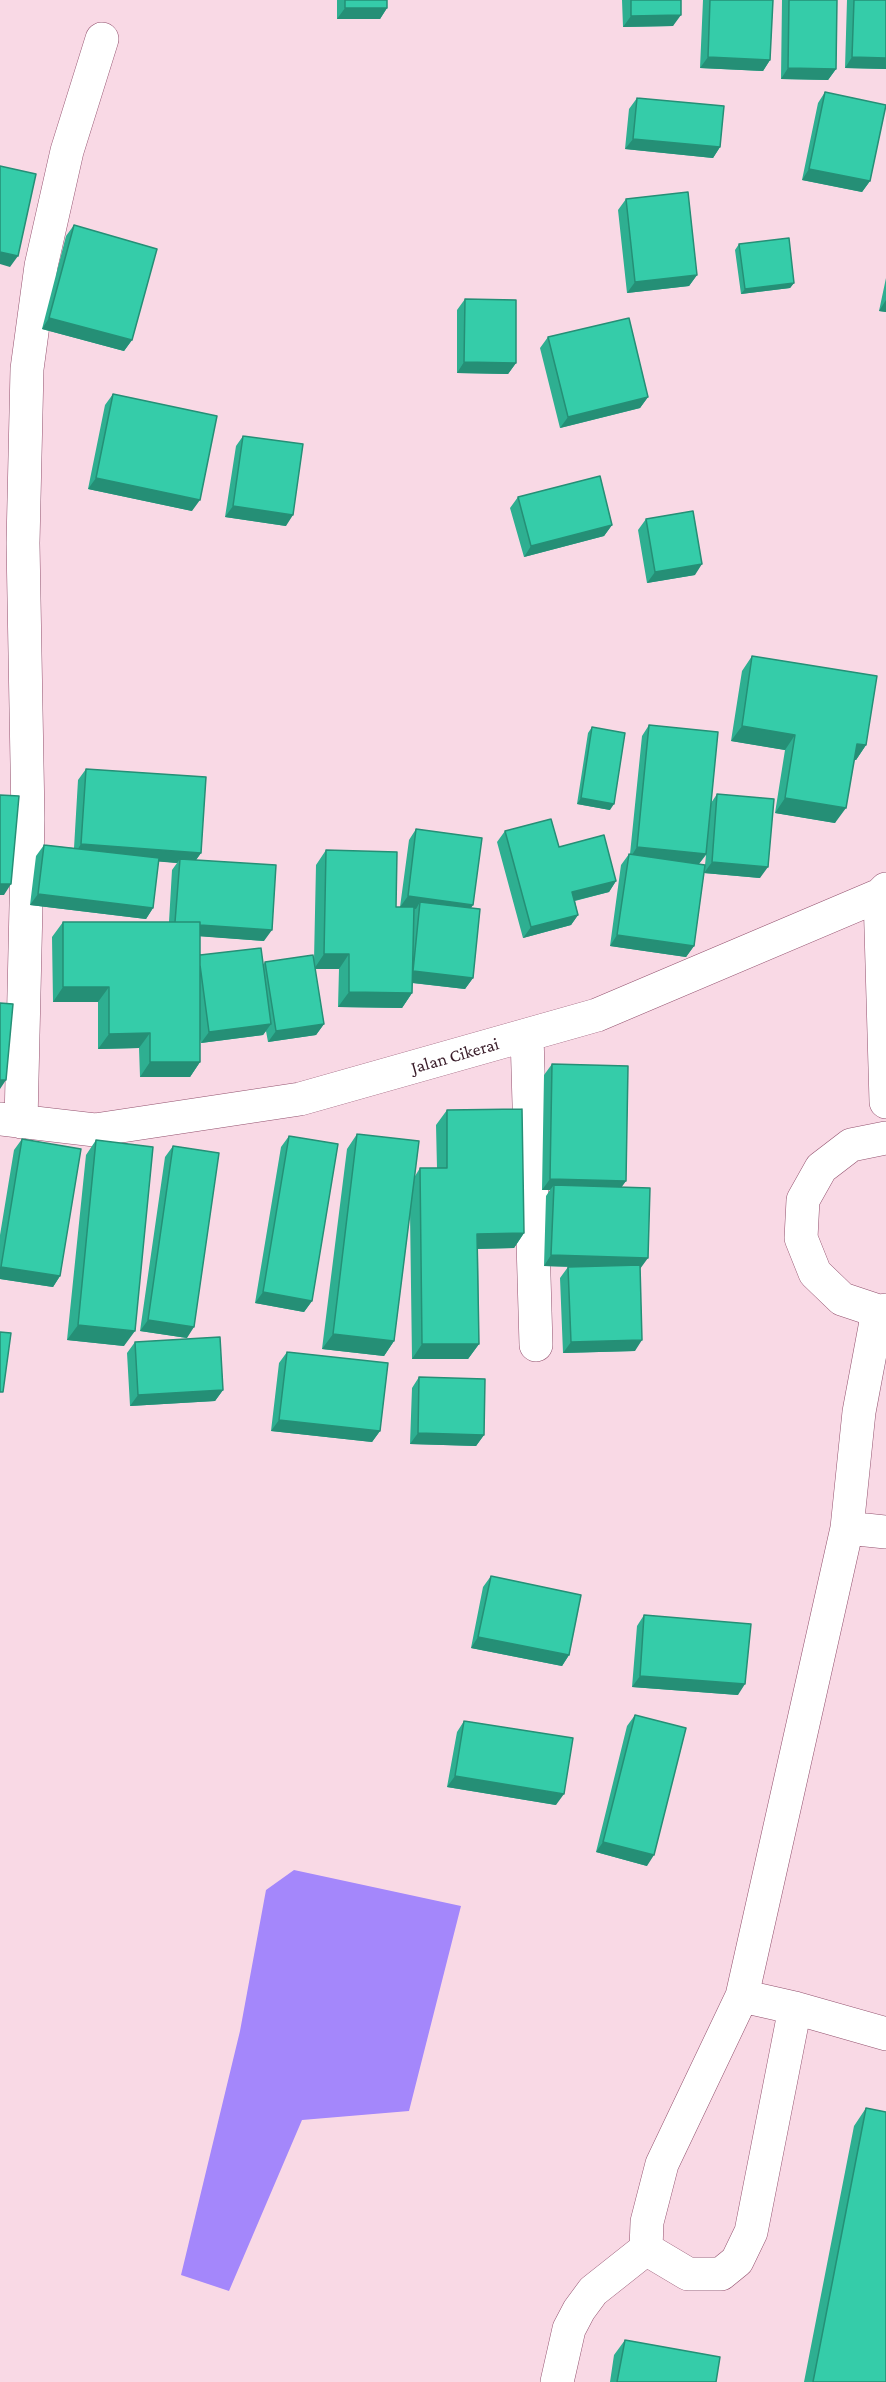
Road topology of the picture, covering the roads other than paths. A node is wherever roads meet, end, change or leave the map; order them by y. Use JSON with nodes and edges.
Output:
{"nodes":[{"id":1,"x":102,"y":39,"type":"dead end"},
{"id":2,"x":11,"y":543,"type":"edge"},
{"id":3,"x":883,"y":892,"type":"edge"},
{"id":4,"x":527,"y":1035,"type":"junction"},
{"id":5,"x":886,"y":1102,"type":"edge"},
{"id":6,"x":10,"y":1120,"type":"edge"},
{"id":7,"x":886,"y":1138,"type":"edge"},
{"id":8,"x":882,"y":1310,"type":"edge"},
{"id":9,"x":536,"y":1345,"type":"dead end"},
{"id":10,"x":847,"y":1528,"type":"junction"},
{"id":11,"x":886,"y":1532,"type":"edge"},
{"id":12,"x":742,"y":1996,"type":"junction"},
{"id":13,"x":795,"y":2008,"type":"junction"},
{"id":14,"x":886,"y":2034,"type":"edge"},
{"id":15,"x":646,"y":2249,"type":"junction"},
{"id":16,"x":557,"y":2382,"type":"edge"}],
"edges":[{"from":1,"to":2,"type":"street"},
{"from":2,"to":6,"type":"street"},
{"from":3,"to":4,"type":"street","name":"Jalan Cikerai"},
{"from":3,"to":5,"type":"street"},
{"from":4,"to":6,"type":"street","name":"Jalan Cikerai"},
{"from":4,"to":9,"type":"street"},
{"from":7,"to":8,"type":"street"},
{"from":8,"to":10,"type":"street"},
{"from":10,"to":11,"type":"street"},
{"from":10,"to":12,"type":"street"},
{"from":12,"to":13,"type":"street"},
{"from":12,"to":15,"type":"street"},
{"from":13,"to":14,"type":"street"},
{"from":13,"to":15,"type":"street"},
{"from":15,"to":16,"type":"street"}]}
